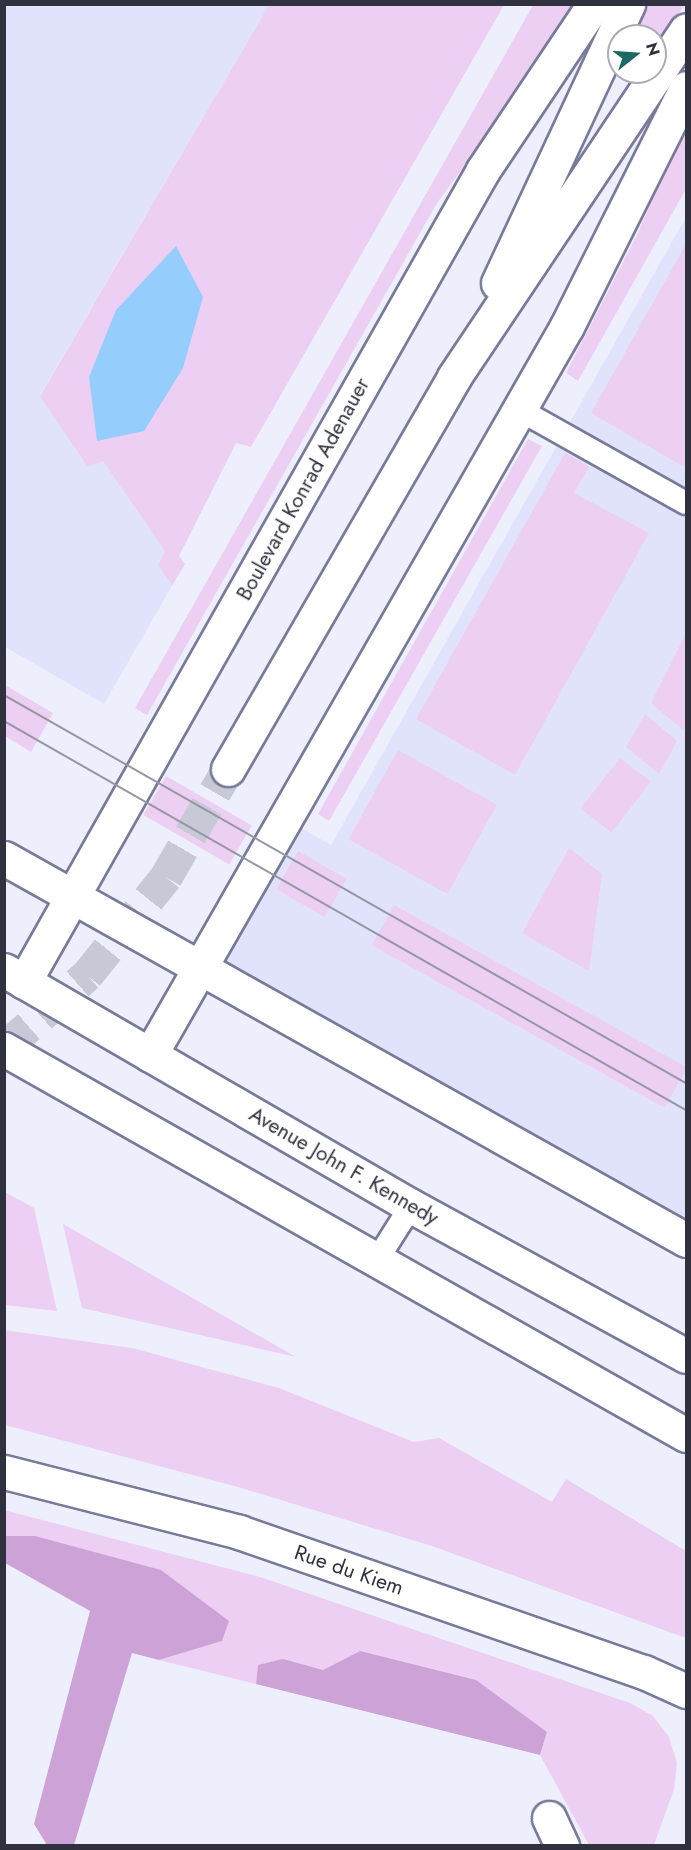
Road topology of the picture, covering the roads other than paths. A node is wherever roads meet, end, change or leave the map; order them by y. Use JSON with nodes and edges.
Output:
{"nodes":[{"id":1,"x":594,"y":4,"type":"edge"},
{"id":2,"x":628,"y":4,"type":"edge"},
{"id":3,"x":687,"y":31,"type":"edge"},
{"id":4,"x":687,"y":88,"type":"edge"},
{"id":5,"x":454,"y":377,"type":"junction"},
{"id":6,"x":520,"y":410,"type":"junction"},
{"id":7,"x":687,"y":503,"type":"edge"},
{"id":8,"x":228,"y":769,"type":"tunnel mouth"},
{"id":9,"x":4,"y":858,"type":"edge"},
{"id":10,"x":73,"y":896,"type":"junction"},
{"id":11,"x":201,"y":966,"type":"junction"},
{"id":12,"x":14,"y":976,"type":"edge"},
{"id":13,"x":4,"y":1049,"type":"edge"},
{"id":14,"x":150,"y":1055,"type":"junction"},
{"id":15,"x":411,"y":1206,"type":"junction"},
{"id":16,"x":687,"y":1240,"type":"edge"},
{"id":17,"x":377,"y":1260,"type":"junction"},
{"id":18,"x":687,"y":1356,"type":"edge"},
{"id":19,"x":687,"y":1435,"type":"edge"},
{"id":20,"x":4,"y":1472,"type":"edge"},
{"id":21,"x":687,"y":1692,"type":"edge"}],
"edges":[{"from":1,"to":10,"type":"main road","name":"Boulevard Konrad Adenauer"},
{"from":2,"to":5,"type":"main road"},
{"from":3,"to":5,"type":"main road"},
{"from":4,"to":6,"type":"main road"},
{"from":5,"to":8,"type":"main road"},
{"from":6,"to":7,"type":"lane"},
{"from":6,"to":11,"type":"main road"},
{"from":9,"to":10,"type":"main road"},
{"from":10,"to":11,"type":"main road"},
{"from":10,"to":12,"type":"main road","name":"Boulevard Konrad Adenauer"},
{"from":11,"to":14,"type":"main road"},
{"from":11,"to":16,"type":"main road"},
{"from":12,"to":14,"type":"main road","name":"Avenue John F. Kennedy"},
{"from":13,"to":17,"type":"main road"},
{"from":14,"to":15,"type":"main road","name":"Avenue John F. Kennedy"},
{"from":15,"to":17,"type":"lane"},
{"from":15,"to":18,"type":"main road","name":"Avenue John F. Kennedy"},
{"from":17,"to":19,"type":"main road"},
{"from":20,"to":21,"type":"main road","name":"Rue du Kiem"}]}
